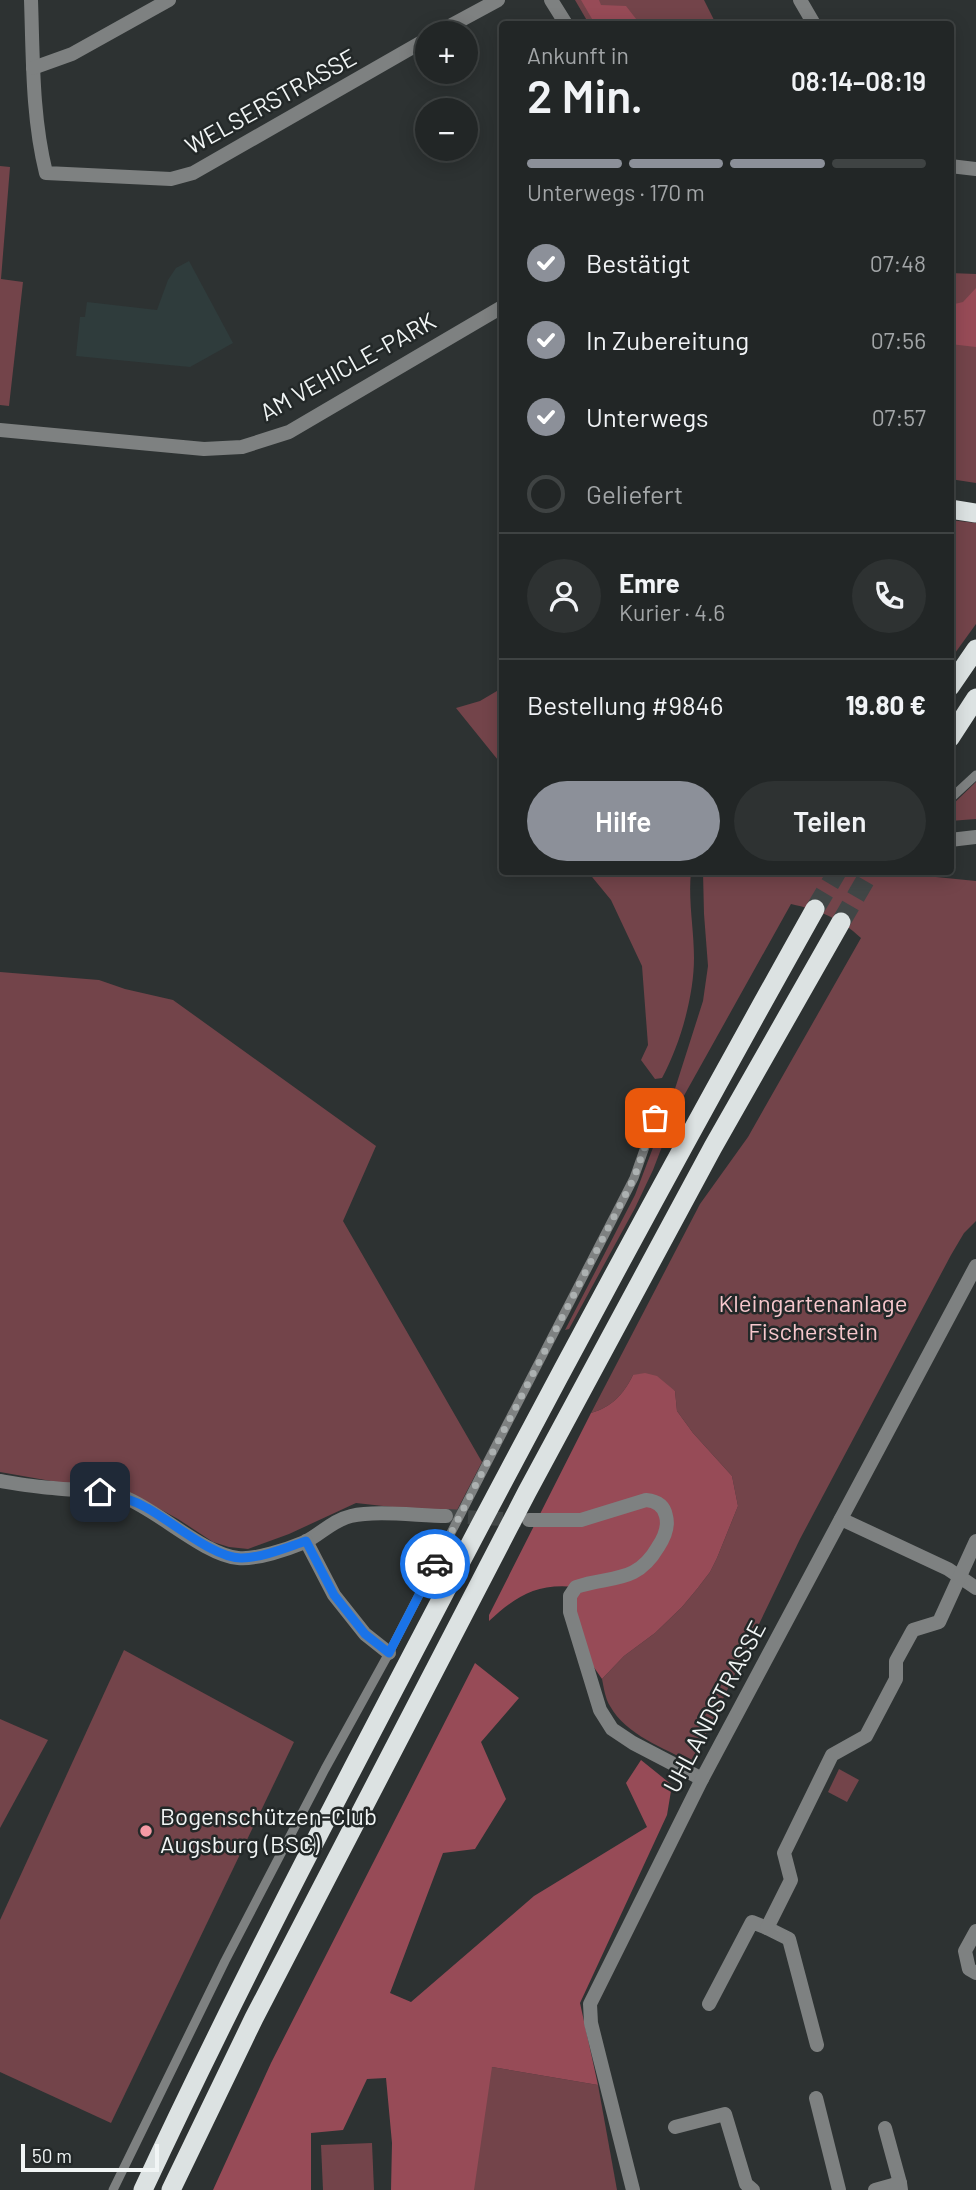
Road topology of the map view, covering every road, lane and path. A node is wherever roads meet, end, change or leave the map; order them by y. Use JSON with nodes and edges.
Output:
{"nodes":[{"id":1,"x":31,"y":0,"type":"edge"},
{"id":2,"x":169,"y":0,"type":"edge"},
{"id":3,"x":498,"y":0,"type":"edge"},
{"id":4,"x":551,"y":0,"type":"edge"},
{"id":5,"x":800,"y":0,"type":"edge"},
{"id":6,"x":459,"y":21,"type":"edge"},
{"id":7,"x":564,"y":21,"type":"edge"},
{"id":8,"x":812,"y":21,"type":"edge"},
{"id":9,"x":415,"y":46,"type":"edge"},
{"id":10,"x":33,"y":68,"type":"junction"},
{"id":11,"x":954,"y":166,"type":"edge"},
{"id":12,"x":976,"y":169,"type":"edge"},
{"id":13,"x":499,"y":309,"type":"edge"},
{"id":14,"x":0,"y":430,"type":"edge"},
{"id":15,"x":954,"y":510,"type":"edge"},
{"id":16,"x":976,"y":513,"type":"edge"},
{"id":17,"x":976,"y":649,"type":"edge"},
{"id":18,"x":954,"y":681,"type":"edge"},
{"id":19,"x":976,"y":698,"type":"edge"},
{"id":20,"x":954,"y":732,"type":"edge"},
{"id":21,"x":976,"y":775,"type":"edge"},
{"id":22,"x":954,"y":795,"type":"edge"},
{"id":23,"x":976,"y":837,"type":"edge"},
{"id":24,"x":954,"y":840,"type":"edge"},
{"id":25,"x":815,"y":909,"type":"tunnel mouth"},
{"id":26,"x":841,"y":922,"type":"tunnel mouth"},
{"id":27,"x":662,"y":1098,"type":"dead end"},
{"id":28,"x":976,"y":1266,"type":"edge"},
{"id":29,"x":0,"y":1481,"type":"edge"},
{"id":30,"x":446,"y":1516,"type":"tunnel mouth"},
{"id":31,"x":841,"y":1518,"type":"junction"},
{"id":32,"x":529,"y":1520,"type":"tunnel mouth"},
{"id":33,"x":306,"y":1541,"type":"junction"},
{"id":34,"x":976,"y":1541,"type":"edge"},
{"id":35,"x":960,"y":1576,"type":"junction"},
{"id":36,"x":976,"y":1588,"type":"edge"},
{"id":37,"x":389,"y":1653,"type":"junction"},
{"id":38,"x":702,"y":1779,"type":"junction"},
{"id":39,"x":767,"y":1928,"type":"junction"},
{"id":40,"x":976,"y":1931,"type":"edge"},
{"id":41,"x":976,"y":1973,"type":"edge"},
{"id":42,"x":709,"y":2004,"type":"dead end"},
{"id":43,"x":817,"y":2045,"type":"dead end"},
{"id":44,"x":816,"y":2098,"type":"dead end"},
{"id":45,"x":675,"y":2127,"type":"dead end"},
{"id":46,"x":885,"y":2128,"type":"dead end"},
{"id":47,"x":900,"y":2187,"type":"edge"},
{"id":48,"x":113,"y":2190,"type":"edge"},
{"id":49,"x":142,"y":2190,"type":"edge"},
{"id":50,"x":171,"y":2190,"type":"edge"},
{"id":51,"x":633,"y":2190,"type":"edge"},
{"id":52,"x":752,"y":2190,"type":"edge"},
{"id":53,"x":839,"y":2190,"type":"edge"},
{"id":54,"x":875,"y":2190,"type":"edge"}],
"edges":[{"from":1,"to":10,"type":"street"},
{"from":2,"to":10,"type":"street"},
{"from":3,"to":6,"type":"street"},
{"from":4,"to":7,"type":"street"},
{"from":5,"to":8,"type":"street"},
{"from":9,"to":10,"type":"street","name":"WELSERSTRASSE"},
{"from":11,"to":12,"type":"street"},
{"from":13,"to":14,"type":"street","name":"AM VEHICLE-PARK"},
{"from":15,"to":16,"type":"highway"},
{"from":17,"to":18,"type":"highway"},
{"from":19,"to":20,"type":"highway"},
{"from":21,"to":22,"type":"lane"},
{"from":23,"to":24,"type":"street"},
{"from":25,"to":49,"type":"highway"},
{"from":26,"to":50,"type":"highway"},
{"from":27,"to":37,"type":"lane"},
{"from":28,"to":31,"type":"street","name":"UHLANDSTRASSE"},
{"from":29,"to":33,"type":"street"},
{"from":30,"to":33,"type":"street"},
{"from":31,"to":35,"type":"street"},
{"from":31,"to":38,"type":"street","name":"UHLANDSTRASSE"},
{"from":32,"to":38,"type":"street"},
{"from":33,"to":37,"type":"street"},
{"from":34,"to":35,"type":"street"},
{"from":35,"to":36,"type":"street"},
{"from":35,"to":39,"type":"street"},
{"from":37,"to":48,"type":"lane"},
{"from":38,"to":51,"type":"street","name":"UHLANDSTRASSE"},
{"from":39,"to":42,"type":"street"},
{"from":39,"to":43,"type":"street"},
{"from":40,"to":41,"type":"street"},
{"from":44,"to":53,"type":"street"},
{"from":45,"to":52,"type":"street"},
{"from":46,"to":47,"type":"street"},
{"from":47,"to":54,"type":"street"}]}
